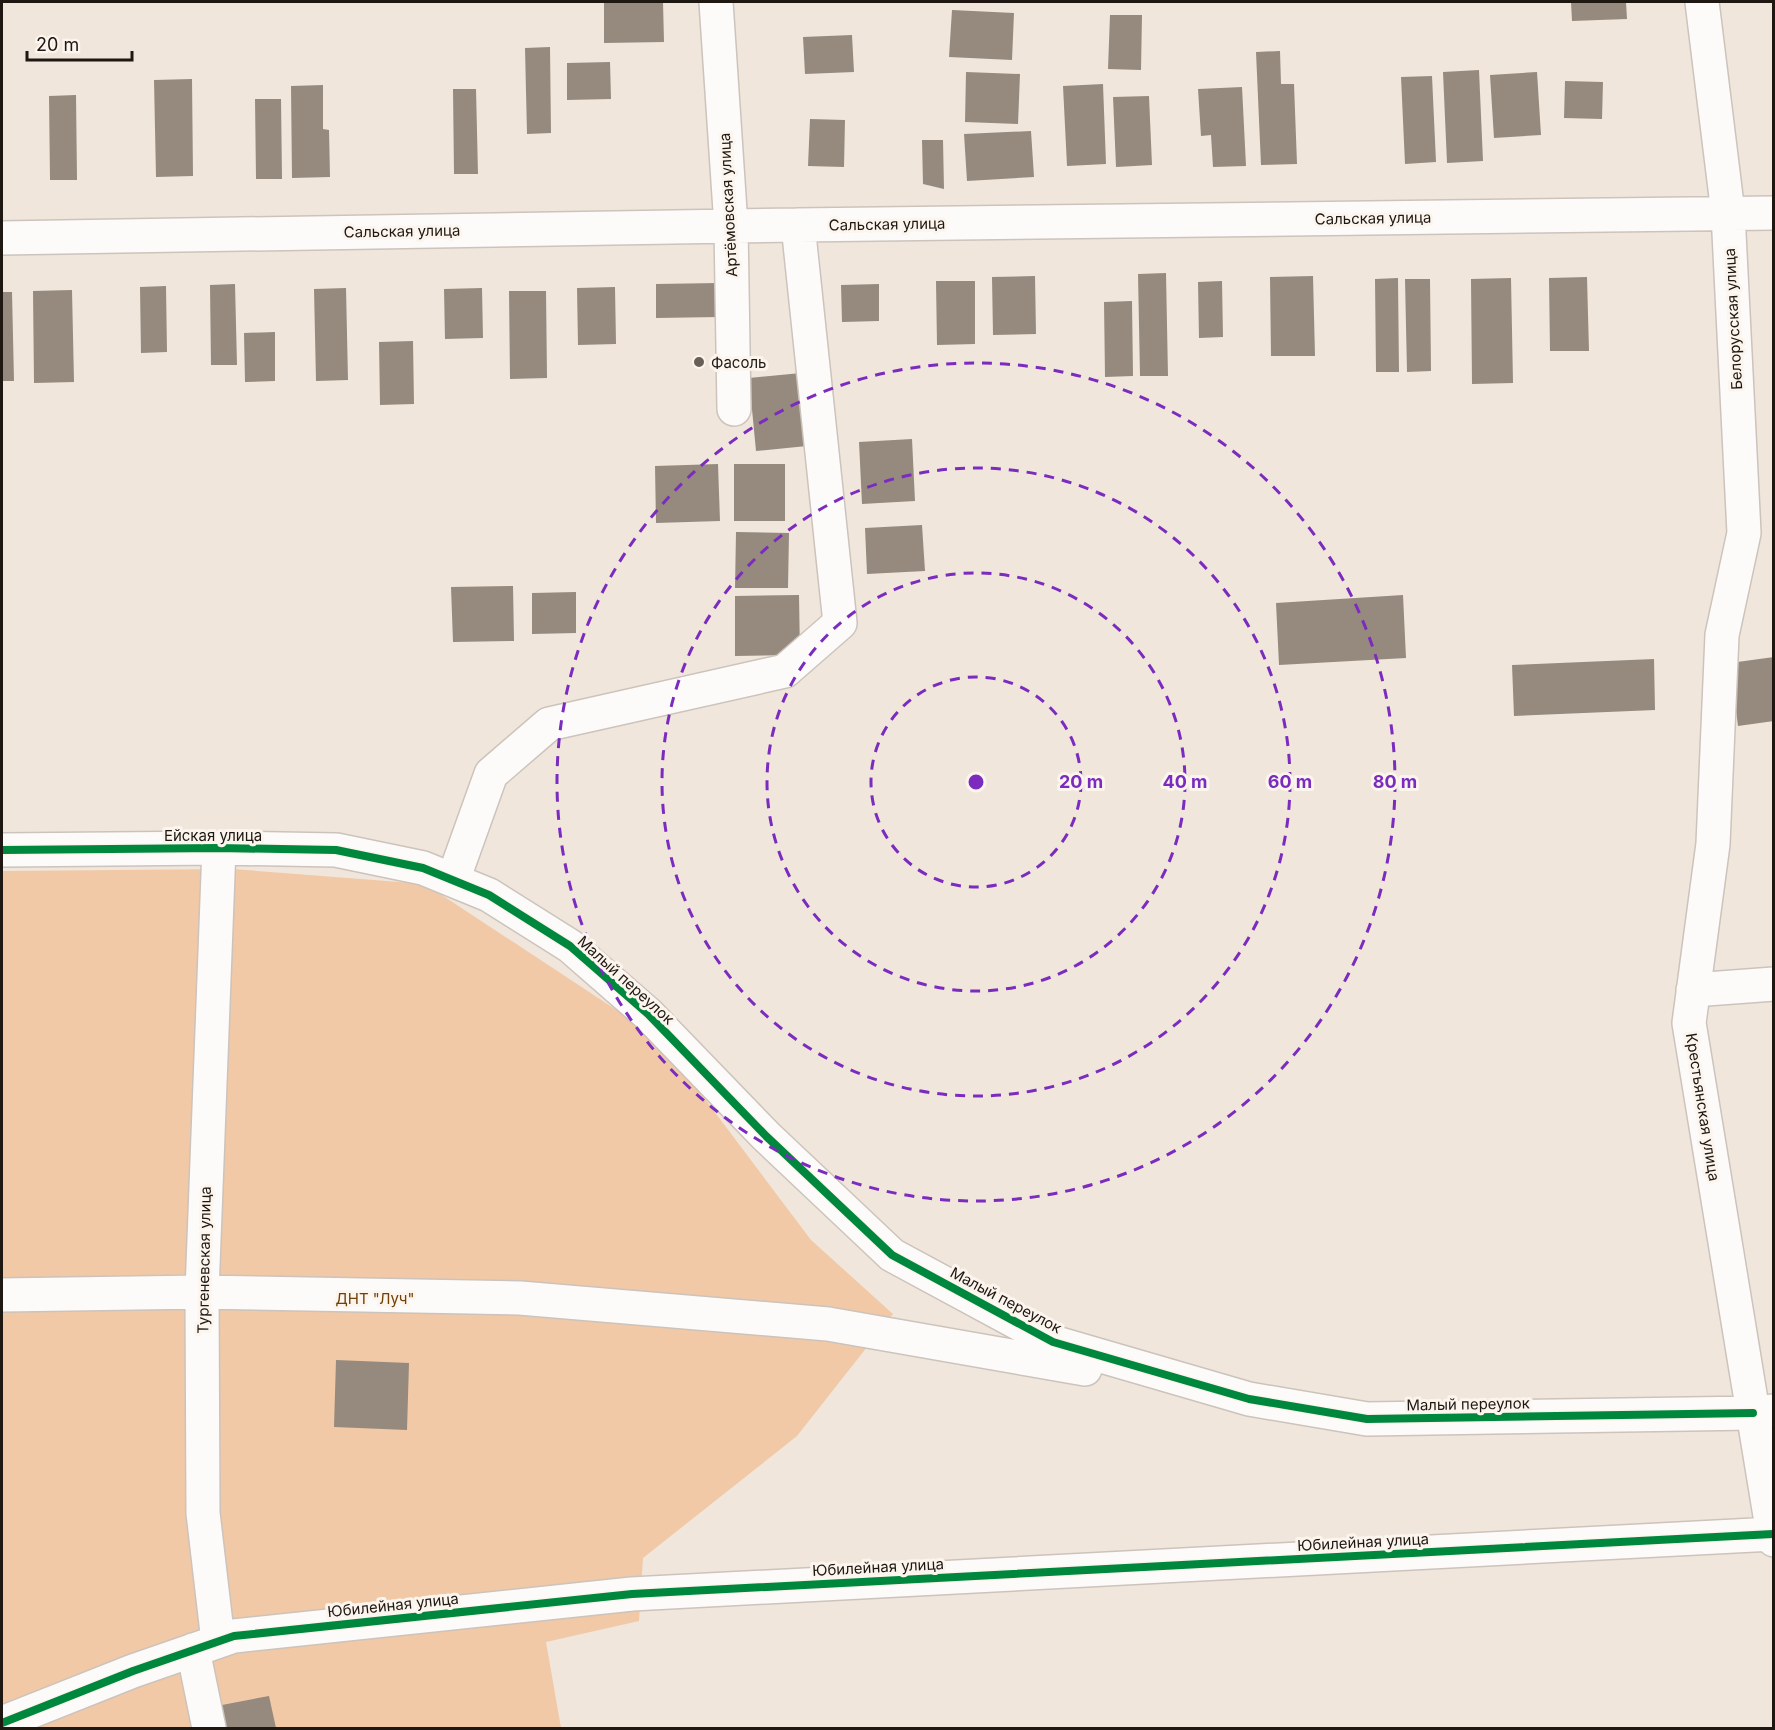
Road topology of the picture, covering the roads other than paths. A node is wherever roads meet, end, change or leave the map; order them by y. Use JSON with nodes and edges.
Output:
{"nodes":[{"id":1,"x":716,"y":2,"type":"edge"},
{"id":2,"x":1702,"y":2,"type":"edge"},
{"id":3,"x":1728,"y":213,"type":"junction"},
{"id":4,"x":1773,"y":213,"type":"edge"},
{"id":5,"x":798,"y":225,"type":"junction"},
{"id":6,"x":731,"y":226,"type":"junction"},
{"id":7,"x":2,"y":238,"type":"edge"},
{"id":8,"x":734,"y":409,"type":"dead end"},
{"id":9,"x":1722,"y":635,"type":"joint"},
{"id":10,"x":2,"y":850,"type":"edge"},
{"id":11,"x":219,"y":864,"type":"junction"},
{"id":12,"x":438,"y":874,"type":"junction"},
{"id":13,"x":1773,"y":984,"type":"edge"},
{"id":14,"x":1693,"y":990,"type":"junction"},
{"id":15,"x":202,"y":1292,"type":"junction"},
{"id":16,"x":2,"y":1295,"type":"edge"},
{"id":17,"x":1249,"y":1399,"type":"junction"},
{"id":18,"x":1763,"y":1412,"type":"edge"},
{"id":19,"x":1773,"y":1537,"type":"edge"},
{"id":20,"x":206,"y":1646,"type":"junction"},
{"id":21,"x":2,"y":1723,"type":"edge"},
{"id":22,"x":209,"y":1728,"type":"edge"}],
"edges":[{"from":1,"to":6,"type":"street","name":"Артёмовская улица"},
{"from":2,"to":3,"type":"street","name":"Белорусская улица"},
{"from":3,"to":4,"type":"street","name":"Сальская улица"},
{"from":3,"to":5,"type":"street","name":"Сальская улица"},
{"from":3,"to":9,"type":"street","name":"Белорусская улица"},
{"from":5,"to":6,"type":"street","name":"Сальская улица"},
{"from":5,"to":12,"type":"street"},
{"from":6,"to":7,"type":"street","name":"Сальская улица"},
{"from":6,"to":8,"type":"street","name":"Артёмовская улица"},
{"from":9,"to":14,"type":"street","name":"Крестьянская улица"},
{"from":10,"to":11,"type":"street","name":"Ейская улица"},
{"from":11,"to":12,"type":"street","name":"Ейская улица"},
{"from":11,"to":15,"type":"street","name":"Тургеневская улица"},
{"from":12,"to":17,"type":"street","name":"Малый переулок"},
{"from":13,"to":14,"type":"street"},
{"from":14,"to":18,"type":"street","name":"Крестьянская улица"},
{"from":15,"to":16,"type":"street"},
{"from":15,"to":17,"type":"street"},
{"from":15,"to":20,"type":"street","name":"Тургеневская улица"},
{"from":17,"to":18,"type":"street","name":"Малый переулок"},
{"from":18,"to":19,"type":"street","name":"Крестьянская улица"},
{"from":19,"to":20,"type":"street","name":"Юбилейная улица"},
{"from":20,"to":21,"type":"street","name":"Юбилейная улица"},
{"from":20,"to":22,"type":"street","name":"Тургеневская улица"}]}
